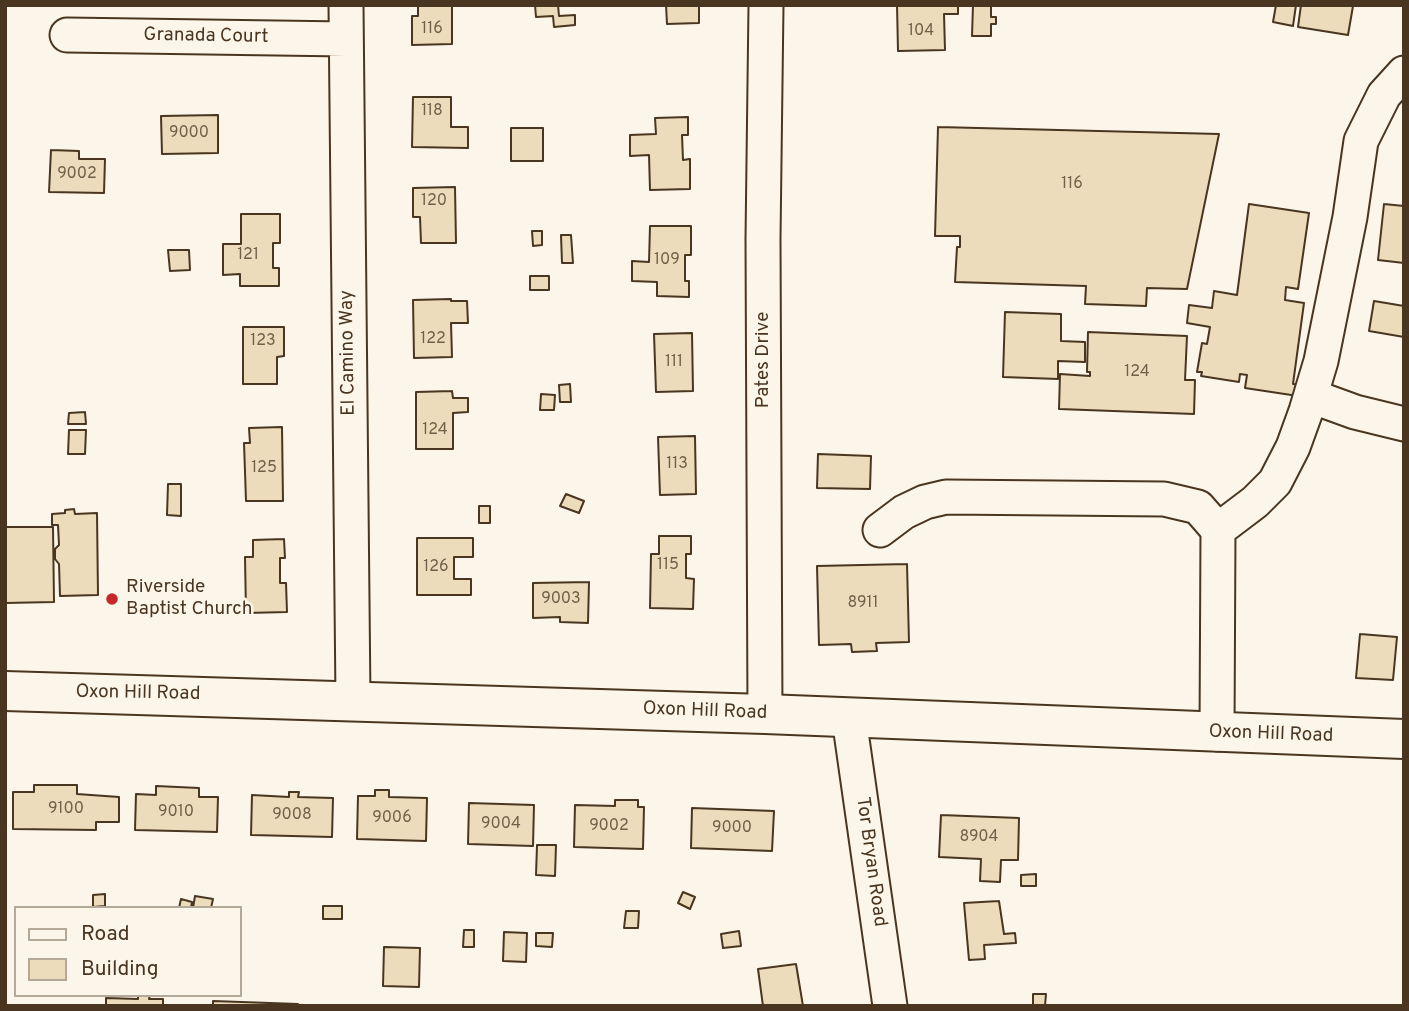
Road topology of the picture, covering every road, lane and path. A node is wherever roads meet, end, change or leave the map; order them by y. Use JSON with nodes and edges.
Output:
{"nodes":[{"id":1,"x":346,"y":5,"type":"edge"},
{"id":2,"x":765,"y":5,"type":"edge"},
{"id":3,"x":67,"y":34,"type":"dead end"},
{"id":4,"x":346,"y":39,"type":"junction"},
{"id":5,"x":1404,"y":73,"type":"edge"},
{"id":6,"x":1311,"y":396,"type":"junction"},
{"id":7,"x":1404,"y":424,"type":"edge"},
{"id":8,"x":880,"y":530,"type":"dead end"},
{"id":9,"x":1218,"y":530,"type":"junction"},
{"id":10,"x":5,"y":691,"type":"edge"},
{"id":11,"x":353,"y":701,"type":"junction"},
{"id":12,"x":765,"y":714,"type":"junction"},
{"id":13,"x":849,"y":718,"type":"junction"},
{"id":14,"x":1217,"y":734,"type":"junction"},
{"id":15,"x":1404,"y":739,"type":"edge"},
{"id":16,"x":890,"y":1006,"type":"edge"}],
"edges":[{"from":1,"to":4,"type":"street","name":"El Camino Way"},
{"from":2,"to":12,"type":"street","name":"Pates Drive"},
{"from":3,"to":4,"type":"street","name":"Granada Court"},
{"from":4,"to":11,"type":"street","name":"El Camino Way"},
{"from":5,"to":6,"type":"street"},
{"from":6,"to":7,"type":"street"},
{"from":6,"to":9,"type":"street"},
{"from":8,"to":9,"type":"street"},
{"from":9,"to":14,"type":"street"},
{"from":10,"to":11,"type":"main road","name":"Oxon Hill Road"},
{"from":11,"to":12,"type":"main road","name":"Oxon Hill Road"},
{"from":12,"to":13,"type":"main road","name":"Oxon Hill Road"},
{"from":13,"to":14,"type":"main road","name":"Oxon Hill Road"},
{"from":13,"to":16,"type":"street","name":"Tor Bryan Road"},
{"from":14,"to":15,"type":"main road","name":"Oxon Hill Road"}]}
